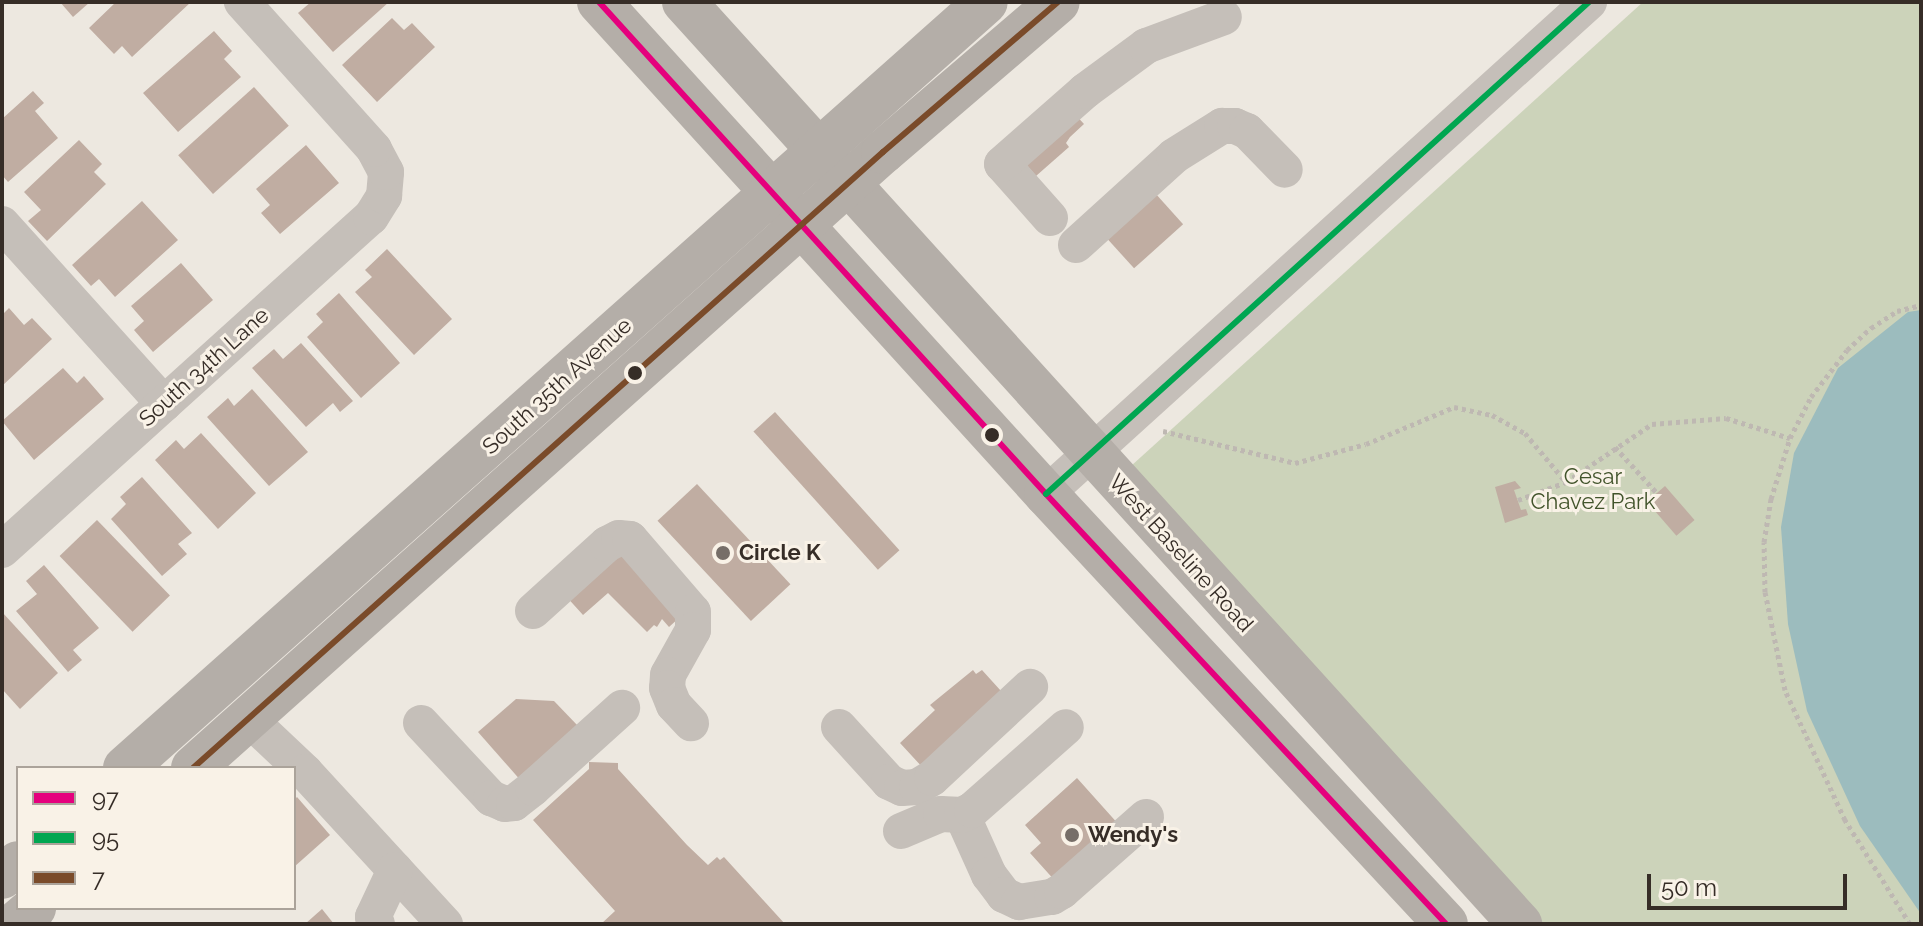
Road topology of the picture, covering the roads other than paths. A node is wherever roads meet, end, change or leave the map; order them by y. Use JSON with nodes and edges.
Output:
{"nodes":[{"id":1,"x":242,"y":2,"type":"edge"},
{"id":2,"x":599,"y":2,"type":"edge"},
{"id":3,"x":684,"y":2,"type":"edge"},
{"id":4,"x":986,"y":2,"type":"edge"},
{"id":5,"x":1058,"y":2,"type":"edge"},
{"id":6,"x":1589,"y":2,"type":"edge"},
{"id":7,"x":1224,"y":17,"type":"dead end"},
{"id":8,"x":819,"y":151,"type":"junction"},
{"id":9,"x":1285,"y":170,"type":"dead end"},
{"id":10,"x":848,"y":184,"type":"junction"},
{"id":11,"x":771,"y":194,"type":"junction"},
{"id":12,"x":1050,"y":218,"type":"dead end"},
{"id":13,"x":2,"y":224,"type":"edge"},
{"id":14,"x":800,"y":227,"type":"junction"},
{"id":15,"x":1076,"y":245,"type":"dead end"},
{"id":16,"x":164,"y":404,"type":"junction"},
{"id":17,"x":1090,"y":454,"type":"junction"},
{"id":18,"x":1046,"y":494,"type":"junction"},
{"id":19,"x":2,"y":550,"type":"edge"},
{"id":20,"x":533,"y":611,"type":"dead end"},
{"id":21,"x":274,"y":637,"type":"junction"},
{"id":22,"x":302,"y":673,"type":"junction"},
{"id":23,"x":1030,"y":687,"type":"dead end"},
{"id":24,"x":622,"y":708,"type":"dead end"},
{"id":25,"x":249,"y":719,"type":"junction"},
{"id":26,"x":421,"y":723,"type":"dead end"},
{"id":27,"x":691,"y":723,"type":"dead end"},
{"id":28,"x":1336,"y":723,"type":"junction"},
{"id":29,"x":839,"y":727,"type":"dead end"},
{"id":30,"x":1066,"y":727,"type":"dead end"},
{"id":31,"x":1296,"y":761,"type":"junction"},
{"id":32,"x":127,"y":766,"type":"edge"},
{"id":33,"x":195,"y":766,"type":"edge"},
{"id":34,"x":962,"y":815,"type":"junction"},
{"id":35,"x":1146,"y":817,"type":"dead end"},
{"id":36,"x":901,"y":831,"type":"dead end"},
{"id":37,"x":395,"y":870,"type":"junction"},
{"id":38,"x":32,"y":910,"type":"edge"},
{"id":39,"x":15,"y":924,"type":"edge"},
{"id":40,"x":377,"y":924,"type":"edge"},
{"id":41,"x":445,"y":924,"type":"edge"},
{"id":42,"x":1446,"y":924,"type":"edge"},
{"id":43,"x":1520,"y":924,"type":"edge"}],
"edges":[{"from":1,"to":16,"type":"street","name":"South 34th Lane"},
{"from":2,"to":11,"type":"main road"},
{"from":3,"to":8,"type":"main road","name":"West Baseline Road"},
{"from":4,"to":8,"type":"main road","name":"South 35th Avenue"},
{"from":5,"to":10,"type":"main road","name":"South 35th Avenue"},
{"from":6,"to":17,"type":"street"},
{"from":7,"to":12,"type":"street"},
{"from":8,"to":10,"type":"main road","name":"West Baseline Road"},
{"from":8,"to":11,"type":"main road","name":"South 35th Avenue"},
{"from":9,"to":15,"type":"street"},
{"from":10,"to":14,"type":"main road","name":"South 35th Avenue"},
{"from":10,"to":17,"type":"main road","name":"West Baseline Road"},
{"from":11,"to":14,"type":"main road"},
{"from":11,"to":21,"type":"main road","name":"South 35th Avenue"},
{"from":13,"to":16,"type":"street"},
{"from":14,"to":18,"type":"main road"},
{"from":14,"to":22,"type":"main road","name":"South 35th Avenue"},
{"from":16,"to":19,"type":"street","name":"South 34th Lane"},
{"from":17,"to":18,"type":"street"},
{"from":17,"to":28,"type":"main road","name":"West Baseline Road"},
{"from":18,"to":31,"type":"main road"},
{"from":20,"to":27,"type":"street"},
{"from":21,"to":22,"type":"main road"},
{"from":21,"to":32,"type":"main road","name":"South 35th Avenue"},
{"from":22,"to":25,"type":"main road","name":"South 35th Avenue"},
{"from":23,"to":29,"type":"street"},
{"from":24,"to":26,"type":"street"},
{"from":25,"to":33,"type":"main road","name":"South 35th Avenue"},
{"from":25,"to":37,"type":"street"},
{"from":28,"to":31,"type":"main road"},
{"from":28,"to":43,"type":"main road","name":"West Baseline Road"},
{"from":30,"to":34,"type":"street"},
{"from":31,"to":42,"type":"main road"},
{"from":34,"to":35,"type":"street"},
{"from":34,"to":36,"type":"street"},
{"from":37,"to":40,"type":"street"},
{"from":37,"to":41,"type":"street"},
{"from":38,"to":39,"type":"main road"}]}
